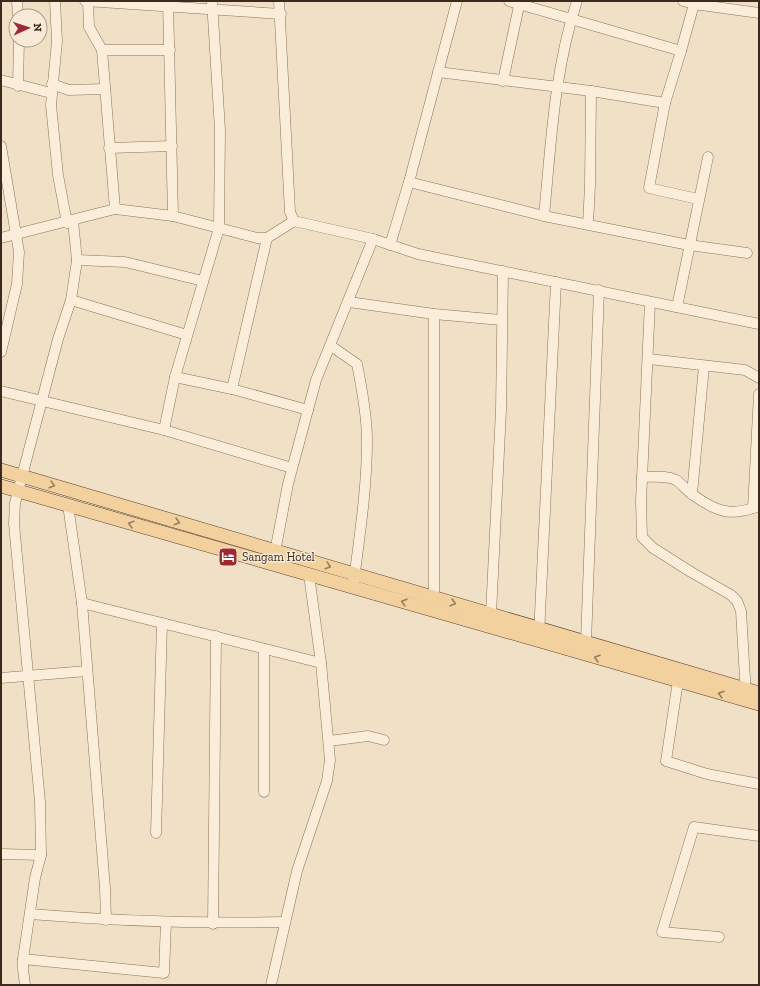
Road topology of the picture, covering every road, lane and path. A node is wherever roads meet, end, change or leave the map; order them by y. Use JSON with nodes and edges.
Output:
{"nodes":[{"id":1,"x":55,"y":1,"type":"edge"},
{"id":2,"x":85,"y":1,"type":"edge"},
{"id":3,"x":88,"y":1,"type":"edge"},
{"id":4,"x":279,"y":1,"type":"edge"},
{"id":5,"x":456,"y":1,"type":"edge"},
{"id":6,"x":509,"y":1,"type":"edge"},
{"id":7,"x":577,"y":1,"type":"edge"},
{"id":8,"x":684,"y":1,"type":"edge"},
{"id":9,"x":129,"y":2,"type":"edge"},
{"id":10,"x":520,"y":2,"type":"edge"},
{"id":11,"x":168,"y":4,"type":"edge"},
{"id":12,"x":694,"y":4,"type":"junction"},
{"id":13,"x":212,"y":5,"type":"edge"},
{"id":14,"x":720,"y":5,"type":"edge"},
{"id":15,"x":759,"y":13,"type":"edge"},
{"id":16,"x":281,"y":14,"type":"junction"},
{"id":17,"x":571,"y":19,"type":"junction"},
{"id":18,"x":19,"y":48,"type":"edge"},
{"id":19,"x":102,"y":50,"type":"junction"},
{"id":20,"x":170,"y":50,"type":"junction"},
{"id":21,"x":681,"y":51,"type":"junction"},
{"id":22,"x":438,"y":72,"type":"junction"},
{"id":23,"x":1,"y":80,"type":"edge"},
{"id":24,"x":503,"y":81,"type":"junction"},
{"id":25,"x":18,"y":86,"type":"junction"},
{"id":26,"x":556,"y":87,"type":"junction"},
{"id":27,"x":52,"y":88,"type":"junction"},
{"id":28,"x":105,"y":89,"type":"junction"},
{"id":29,"x":591,"y":91,"type":"junction"},
{"id":30,"x":665,"y":103,"type":"junction"},
{"id":31,"x":1,"y":146,"type":"edge"},
{"id":32,"x":172,"y":146,"type":"junction"},
{"id":33,"x":109,"y":148,"type":"junction"},
{"id":34,"x":708,"y":157,"type":"dead end"},
{"id":35,"x":409,"y":182,"type":"junction"},
{"id":36,"x":4,"y":186,"type":"edge"},
{"id":37,"x":698,"y":199,"type":"junction"},
{"id":38,"x":115,"y":209,"type":"junction"},
{"id":39,"x":173,"y":216,"type":"junction"},
{"id":40,"x":544,"y":216,"type":"junction"},
{"id":41,"x":294,"y":221,"type":"junction"},
{"id":42,"x":70,"y":222,"type":"junction"},
{"id":43,"x":588,"y":224,"type":"junction"},
{"id":44,"x":219,"y":228,"type":"junction"},
{"id":45,"x":16,"y":235,"type":"junction"},
{"id":46,"x":1,"y":238,"type":"edge"},
{"id":47,"x":267,"y":238,"type":"junction"},
{"id":48,"x":373,"y":239,"type":"junction"},
{"id":49,"x":390,"y":245,"type":"junction"},
{"id":50,"x":689,"y":245,"type":"junction"},
{"id":51,"x":747,"y":254,"type":"dead end"},
{"id":52,"x":77,"y":260,"type":"junction"},
{"id":53,"x":502,"y":271,"type":"junction"},
{"id":54,"x":203,"y":281,"type":"junction"},
{"id":55,"x":556,"y":282,"type":"junction"},
{"id":56,"x":599,"y":290,"type":"junction"},
{"id":57,"x":71,"y":300,"type":"junction"},
{"id":58,"x":349,"y":302,"type":"junction"},
{"id":59,"x":650,"y":302,"type":"junction"},
{"id":60,"x":677,"y":307,"type":"junction"},
{"id":61,"x":434,"y":314,"type":"junction"},
{"id":62,"x":501,"y":320,"type":"junction"},
{"id":63,"x":759,"y":324,"type":"edge"},
{"id":64,"x":187,"y":335,"type":"junction"},
{"id":65,"x":331,"y":346,"type":"junction"},
{"id":66,"x":1,"y":352,"type":"edge"},
{"id":67,"x":649,"y":359,"type":"junction"},
{"id":68,"x":704,"y":366,"type":"junction"},
{"id":69,"x":175,"y":377,"type":"junction"},
{"id":70,"x":759,"y":378,"type":"edge"},
{"id":71,"x":232,"y":389,"type":"junction"},
{"id":72,"x":1,"y":391,"type":"edge"},
{"id":73,"x":759,"y":394,"type":"edge"},
{"id":74,"x":42,"y":400,"type":"junction"},
{"id":75,"x":308,"y":410,"type":"junction"},
{"id":76,"x":164,"y":430,"type":"junction"},
{"id":77,"x":292,"y":468,"type":"junction"},
{"id":78,"x":1,"y":470,"type":"edge"},
{"id":79,"x":23,"y":476,"type":"junction"},
{"id":80,"x":642,"y":477,"type":"junction"},
{"id":81,"x":1,"y":486,"type":"edge"},
{"id":82,"x":19,"y":491,"type":"junction"},
{"id":83,"x":692,"y":494,"type":"junction"},
{"id":84,"x":68,"y":505,"type":"junction"},
{"id":85,"x":756,"y":507,"type":"edge"},
{"id":86,"x":276,"y":551,"type":"junction"},
{"id":87,"x":272,"y":564,"type":"junction"},
{"id":88,"x":355,"y":574,"type":"junction"},
{"id":89,"x":309,"y":575,"type":"junction"},
{"id":90,"x":353,"y":588,"type":"junction"},
{"id":91,"x":434,"y":598,"type":"junction"},
{"id":92,"x":82,"y":602,"type":"junction"},
{"id":93,"x":491,"y":614,"type":"junction"},
{"id":94,"x":162,"y":623,"type":"junction"},
{"id":95,"x":539,"y":635,"type":"junction"},
{"id":96,"x":216,"y":636,"type":"junction"},
{"id":97,"x":586,"y":642,"type":"junction"},
{"id":98,"x":264,"y":648,"type":"junction"},
{"id":99,"x":321,"y":663,"type":"junction"},
{"id":100,"x":87,"y":671,"type":"junction"},
{"id":101,"x":28,"y":677,"type":"junction"},
{"id":102,"x":1,"y":678,"type":"edge"},
{"id":103,"x":678,"y":681,"type":"junction"},
{"id":104,"x":697,"y":681,"type":"junction"},
{"id":105,"x":759,"y":693,"type":"edge"},
{"id":106,"x":751,"y":698,"type":"edge"},
{"id":107,"x":384,"y":740,"type":"dead end"},
{"id":108,"x":329,"y":741,"type":"junction"},
{"id":109,"x":759,"y":784,"type":"edge"},
{"id":110,"x":264,"y":792,"type":"dead end"},
{"id":111,"x":156,"y":833,"type":"dead end"},
{"id":112,"x":759,"y":836,"type":"edge"},
{"id":113,"x":1,"y":854,"type":"edge"},
{"id":114,"x":41,"y":855,"type":"junction"},
{"id":115,"x":30,"y":914,"type":"junction"},
{"id":116,"x":106,"y":920,"type":"junction"},
{"id":117,"x":166,"y":922,"type":"junction"},
{"id":118,"x":284,"y":922,"type":"junction"},
{"id":119,"x":212,"y":924,"type":"junction"},
{"id":120,"x":719,"y":937,"type":"dead end"},
{"id":121,"x":23,"y":958,"type":"junction"},
{"id":122,"x":25,"y":985,"type":"edge"},
{"id":123,"x":271,"y":985,"type":"edge"}],
"edges":[{"from":1,"to":27,"type":"street"},
{"from":2,"to":3,"type":"street"},
{"from":3,"to":9,"type":"street"},
{"from":3,"to":19,"type":"street"},
{"from":4,"to":16,"type":"street"},
{"from":5,"to":22,"type":"street"},
{"from":6,"to":10,"type":"street"},
{"from":7,"to":17,"type":"street"},
{"from":8,"to":12,"type":"street"},
{"from":9,"to":11,"type":"street"},
{"from":10,"to":17,"type":"street"},
{"from":10,"to":24,"type":"street"},
{"from":11,"to":13,"type":"street"},
{"from":11,"to":20,"type":"street"},
{"from":12,"to":14,"type":"street"},
{"from":12,"to":21,"type":"street"},
{"from":13,"to":16,"type":"street"},
{"from":13,"to":44,"type":"street"},
{"from":14,"to":15,"type":"street"},
{"from":16,"to":41,"type":"street"},
{"from":17,"to":21,"type":"street"},
{"from":17,"to":26,"type":"street"},
{"from":18,"to":25,"type":"street"},
{"from":19,"to":20,"type":"street"},
{"from":19,"to":28,"type":"street"},
{"from":20,"to":32,"type":"street"},
{"from":21,"to":30,"type":"street"},
{"from":22,"to":24,"type":"street"},
{"from":22,"to":35,"type":"street"},
{"from":23,"to":25,"type":"street"},
{"from":24,"to":26,"type":"street"},
{"from":25,"to":27,"type":"street"},
{"from":26,"to":29,"type":"street"},
{"from":26,"to":40,"type":"street"},
{"from":27,"to":28,"type":"street"},
{"from":27,"to":42,"type":"street"},
{"from":28,"to":33,"type":"street"},
{"from":29,"to":30,"type":"street"},
{"from":29,"to":43,"type":"street"},
{"from":30,"to":37,"type":"street"},
{"from":31,"to":36,"type":"street"},
{"from":32,"to":33,"type":"street"},
{"from":32,"to":39,"type":"street"},
{"from":33,"to":38,"type":"street"},
{"from":34,"to":37,"type":"street"},
{"from":35,"to":40,"type":"street"},
{"from":35,"to":49,"type":"street"},
{"from":36,"to":45,"type":"street"},
{"from":37,"to":50,"type":"street"},
{"from":38,"to":39,"type":"street"},
{"from":38,"to":42,"type":"street"},
{"from":39,"to":44,"type":"street"},
{"from":40,"to":43,"type":"street"},
{"from":41,"to":47,"type":"street"},
{"from":41,"to":48,"type":"street"},
{"from":42,"to":45,"type":"street"},
{"from":42,"to":52,"type":"street"},
{"from":43,"to":50,"type":"street"},
{"from":44,"to":47,"type":"street"},
{"from":44,"to":54,"type":"street"},
{"from":45,"to":46,"type":"street"},
{"from":45,"to":66,"type":"street"},
{"from":47,"to":71,"type":"street"},
{"from":48,"to":49,"type":"street"},
{"from":48,"to":58,"type":"street"},
{"from":49,"to":53,"type":"street"},
{"from":50,"to":51,"type":"street"},
{"from":50,"to":60,"type":"street"},
{"from":52,"to":54,"type":"street"},
{"from":52,"to":57,"type":"street"},
{"from":53,"to":55,"type":"street"},
{"from":53,"to":62,"type":"street"},
{"from":54,"to":64,"type":"street"},
{"from":55,"to":56,"type":"street"},
{"from":55,"to":95,"type":"street"},
{"from":56,"to":59,"type":"street"},
{"from":56,"to":97,"type":"street"},
{"from":57,"to":64,"type":"street"},
{"from":57,"to":74,"type":"street"},
{"from":58,"to":61,"type":"street"},
{"from":58,"to":65,"type":"street"},
{"from":59,"to":60,"type":"street"},
{"from":59,"to":67,"type":"street"},
{"from":60,"to":63,"type":"street"},
{"from":61,"to":62,"type":"street"},
{"from":61,"to":91,"type":"street"},
{"from":62,"to":93,"type":"street"},
{"from":64,"to":69,"type":"street"},
{"from":65,"to":75,"type":"street"},
{"from":65,"to":88,"type":"street"},
{"from":67,"to":68,"type":"street"},
{"from":67,"to":80,"type":"street"},
{"from":68,"to":70,"type":"street"},
{"from":68,"to":83,"type":"street"},
{"from":69,"to":71,"type":"street"},
{"from":69,"to":76,"type":"street"},
{"from":71,"to":75,"type":"street"},
{"from":72,"to":74,"type":"street"},
{"from":73,"to":85,"type":"street"},
{"from":74,"to":76,"type":"street"},
{"from":74,"to":79,"type":"street"},
{"from":75,"to":77,"type":"street"},
{"from":76,"to":77,"type":"street"},
{"from":77,"to":86,"type":"street"},
{"from":78,"to":79,"type":"main road"},
{"from":79,"to":82,"type":"street"},
{"from":79,"to":86,"type":"main road","one_way":true},
{"from":80,"to":83,"type":"street"},
{"from":80,"to":106,"type":"street"},
{"from":81,"to":82,"type":"main road"},
{"from":82,"to":84,"type":"main road"},
{"from":82,"to":101,"type":"street"},
{"from":83,"to":85,"type":"street"},
{"from":87,"to":84,"type":"main road","one_way":true},
{"from":84,"to":92,"type":"street"},
{"from":86,"to":87,"type":"street"},
{"from":86,"to":88,"type":"main road","one_way":true},
{"from":87,"to":89,"type":"main road"},
{"from":88,"to":90,"type":"street"},
{"from":88,"to":91,"type":"main road"},
{"from":89,"to":90,"type":"main road"},
{"from":89,"to":99,"type":"street"},
{"from":95,"to":90,"type":"main road","one_way":true},
{"from":91,"to":93,"type":"main road","one_way":true},
{"from":92,"to":94,"type":"street"},
{"from":92,"to":100,"type":"street"},
{"from":93,"to":95,"type":"main road"},
{"from":94,"to":96,"type":"street"},
{"from":94,"to":111,"type":"street"},
{"from":95,"to":97,"type":"main road"},
{"from":103,"to":95,"type":"main road","one_way":true},
{"from":96,"to":98,"type":"street"},
{"from":96,"to":119,"type":"street"},
{"from":97,"to":104,"type":"main road"},
{"from":98,"to":99,"type":"street"},
{"from":98,"to":110,"type":"street"},
{"from":99,"to":108,"type":"street"},
{"from":100,"to":101,"type":"street"},
{"from":100,"to":116,"type":"street"},
{"from":101,"to":102,"type":"street"},
{"from":101,"to":114,"type":"street"},
{"from":103,"to":104,"type":"main road"},
{"from":103,"to":109,"type":"street"},
{"from":104,"to":106,"type":"main road"},
{"from":105,"to":106,"type":"main road"},
{"from":107,"to":108,"type":"street"},
{"from":108,"to":118,"type":"street"},
{"from":112,"to":120,"type":"street"},
{"from":113,"to":114,"type":"street"},
{"from":114,"to":115,"type":"street"},
{"from":115,"to":116,"type":"street"},
{"from":115,"to":121,"type":"street"},
{"from":116,"to":117,"type":"street"},
{"from":117,"to":119,"type":"street"},
{"from":117,"to":121,"type":"street"},
{"from":118,"to":119,"type":"street"},
{"from":118,"to":123,"type":"street"},
{"from":121,"to":122,"type":"street"}]}
